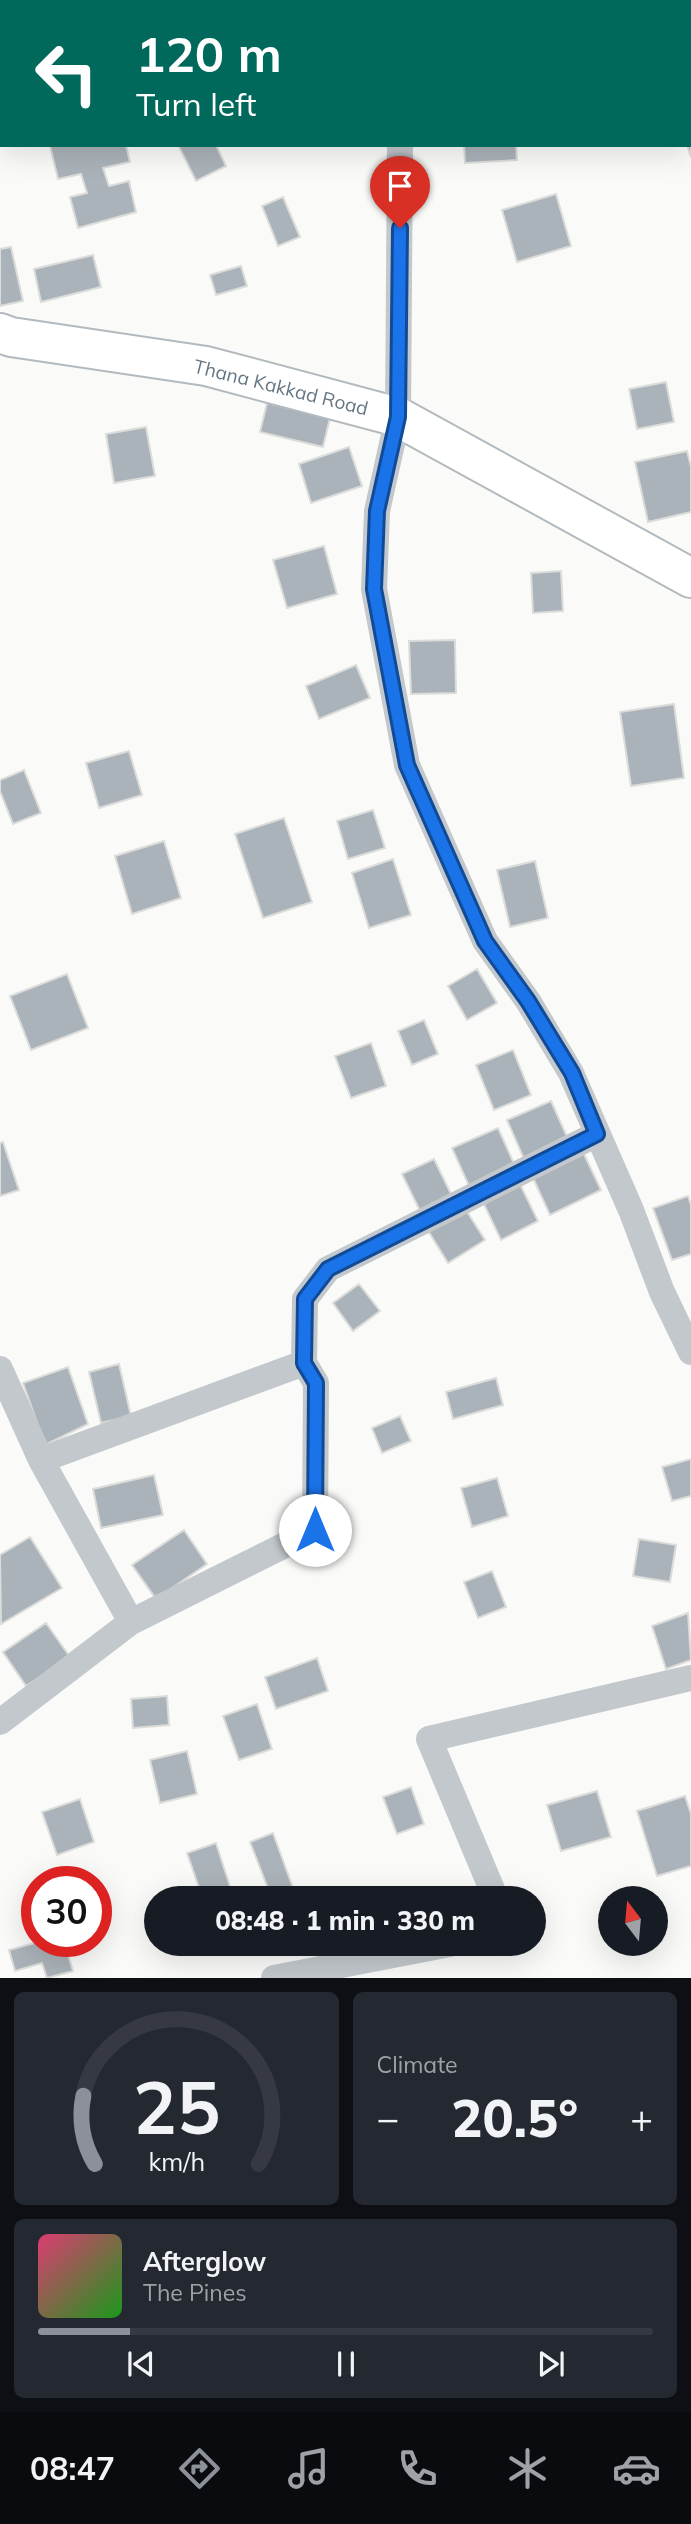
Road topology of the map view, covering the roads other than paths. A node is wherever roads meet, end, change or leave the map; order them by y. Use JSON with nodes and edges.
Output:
{"nodes":[{"id":1,"x":400,"y":147,"type":"edge"},
{"id":2,"x":0,"y":333,"type":"edge"},
{"id":3,"x":398,"y":417,"type":"junction"},
{"id":4,"x":691,"y":578,"type":"edge"},
{"id":5,"x":597,"y":1134,"type":"junction"},
{"id":6,"x":691,"y":1352,"type":"edge"},
{"id":7,"x":304,"y":1363,"type":"junction"},
{"id":8,"x":0,"y":1369,"type":"edge"},
{"id":9,"x":41,"y":1460,"type":"junction"},
{"id":10,"x":131,"y":1622,"type":"junction"},
{"id":11,"x":691,"y":1678,"type":"edge"},
{"id":12,"x":0,"y":1722,"type":"edge"},
{"id":13,"x":491,"y":1886,"type":"edge"},
{"id":14,"x":388,"y":1956,"type":"edge"},
{"id":15,"x":274,"y":1978,"type":"edge"}],
"edges":[{"from":1,"to":3,"type":"street"},
{"from":2,"to":3,"type":"main road","name":"Thana Kakkad Road"},
{"from":3,"to":4,"type":"main road","name":"Thana Kakkad Road"},
{"from":3,"to":5,"type":"street"},
{"from":5,"to":6,"type":"street"},
{"from":5,"to":7,"type":"street"},
{"from":7,"to":9,"type":"street"},
{"from":7,"to":10,"type":"street"},
{"from":8,"to":9,"type":"street"},
{"from":9,"to":10,"type":"street"},
{"from":10,"to":12,"type":"street"},
{"from":11,"to":13,"type":"street"},
{"from":14,"to":15,"type":"street"}]}
